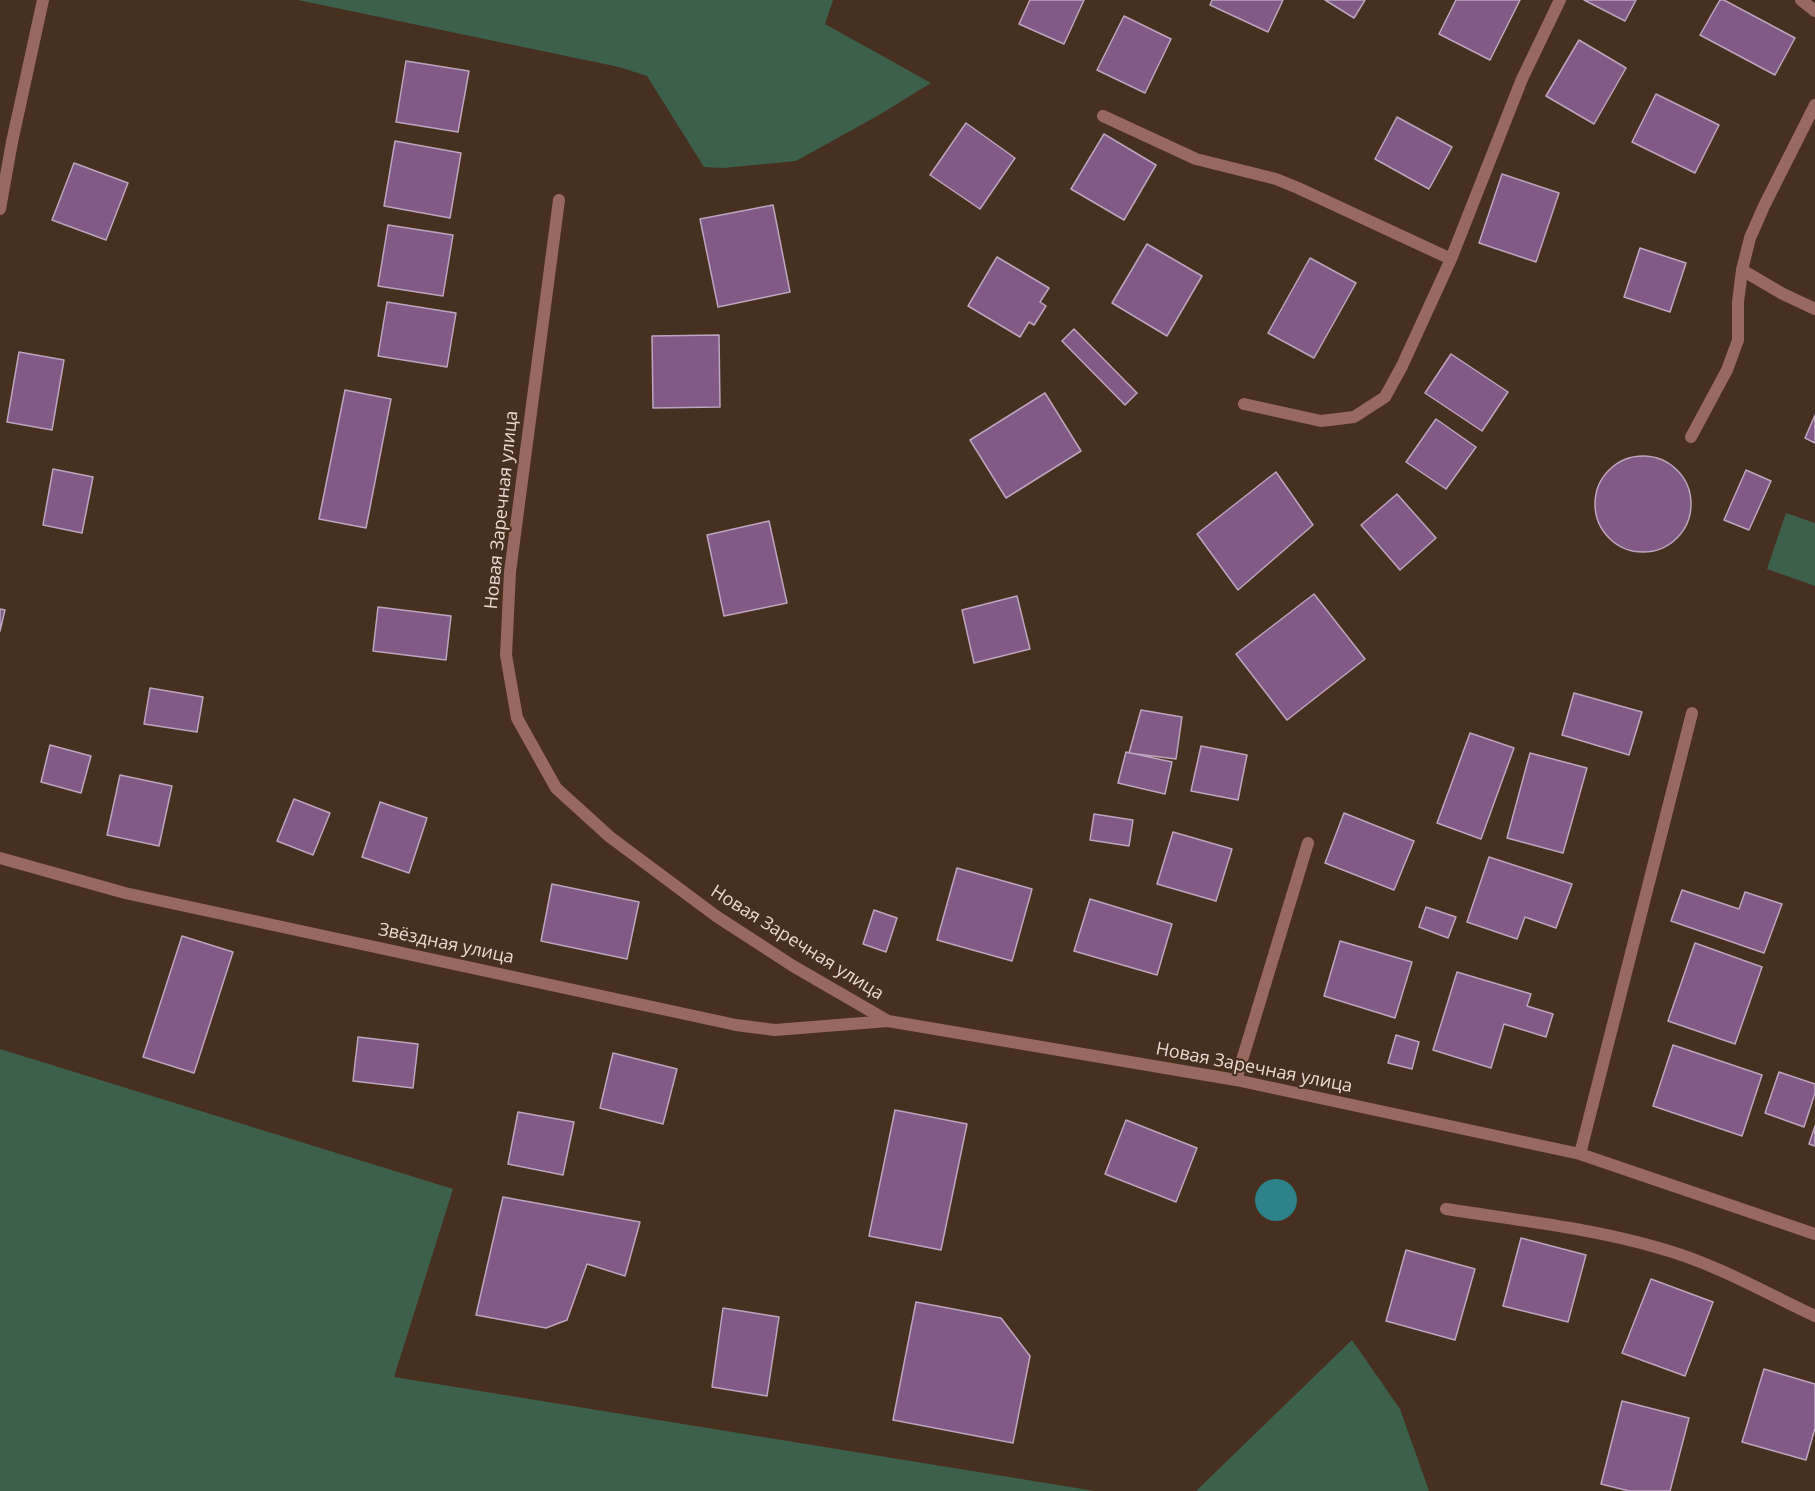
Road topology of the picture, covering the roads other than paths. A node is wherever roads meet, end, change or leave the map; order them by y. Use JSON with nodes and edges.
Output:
{"nodes":[{"id":1,"x":42,"y":0,"type":"edge"},
{"id":2,"x":1560,"y":0,"type":"edge"},
{"id":3,"x":1801,"y":0,"type":"edge"},
{"id":4,"x":1815,"y":11,"type":"edge"},
{"id":5,"x":1815,"y":105,"type":"edge"},
{"id":6,"x":1103,"y":116,"type":"dead end"},
{"id":7,"x":560,"y":200,"type":"dead end"},
{"id":8,"x":0,"y":209,"type":"edge"},
{"id":9,"x":1451,"y":259,"type":"junction"},
{"id":10,"x":1742,"y":270,"type":"junction"},
{"id":11,"x":1815,"y":309,"type":"edge"},
{"id":12,"x":1244,"y":404,"type":"dead end"},
{"id":13,"x":1691,"y":437,"type":"dead end"},
{"id":14,"x":1692,"y":713,"type":"dead end"},
{"id":15,"x":1308,"y":843,"type":"dead end"},
{"id":16,"x":0,"y":858,"type":"edge"},
{"id":17,"x":888,"y":1021,"type":"junction"},
{"id":18,"x":1236,"y":1080,"type":"junction"},
{"id":19,"x":1580,"y":1154,"type":"junction"},
{"id":20,"x":1446,"y":1209,"type":"dead end"},
{"id":21,"x":1815,"y":1234,"type":"edge"},
{"id":22,"x":1815,"y":1316,"type":"edge"}],
"edges":[{"from":1,"to":8,"type":"street"},
{"from":2,"to":9,"type":"street"},
{"from":3,"to":4,"type":"street"},
{"from":5,"to":10,"type":"street"},
{"from":6,"to":9,"type":"street"},
{"from":7,"to":17,"type":"street","name":"Новая Заречная улица"},
{"from":9,"to":12,"type":"street"},
{"from":10,"to":11,"type":"street"},
{"from":10,"to":13,"type":"street"},
{"from":14,"to":19,"type":"street"},
{"from":15,"to":18,"type":"street"},
{"from":16,"to":17,"type":"street","name":"Звёздная улица"},
{"from":17,"to":18,"type":"street","name":"Новая Заречная улица"},
{"from":18,"to":19,"type":"street","name":"Новая Заречная улица"},
{"from":19,"to":21,"type":"street","name":"Новая Заречная улица"},
{"from":20,"to":22,"type":"street"}]}
